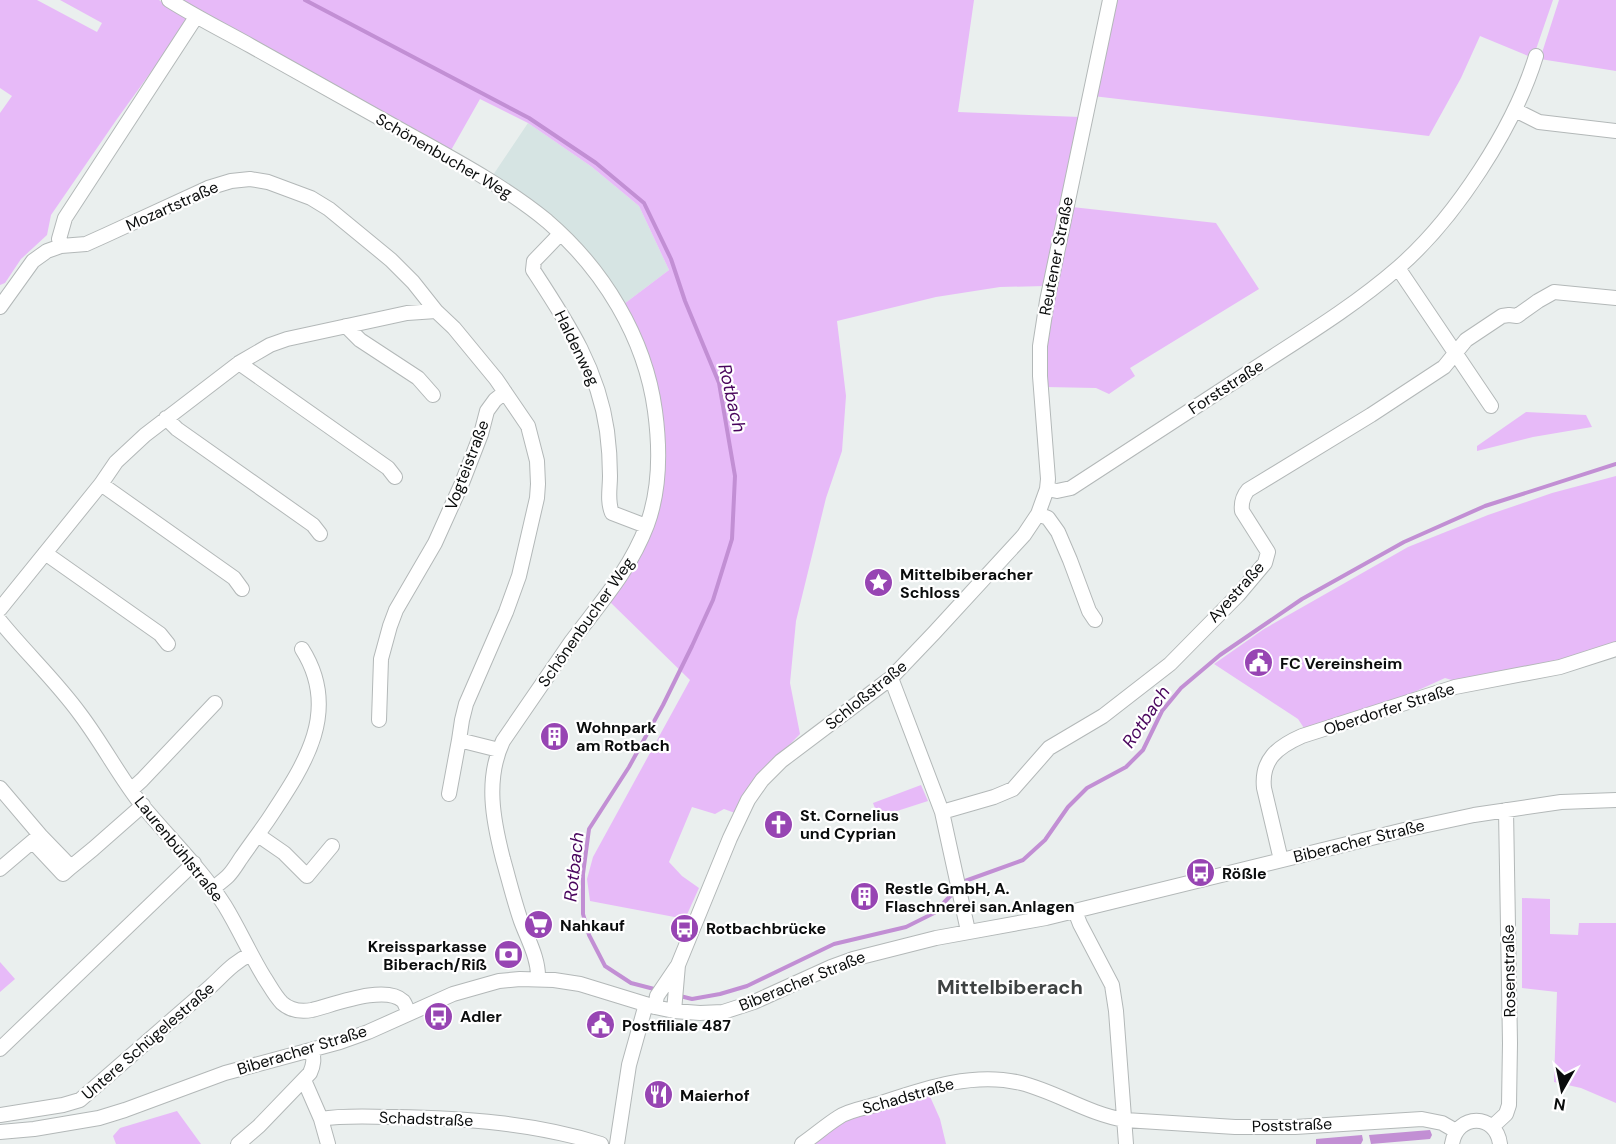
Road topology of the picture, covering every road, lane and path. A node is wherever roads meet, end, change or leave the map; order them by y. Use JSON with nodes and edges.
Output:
{"nodes":[{"id":1,"x":170,"y":0,"type":"edge"},
{"id":2,"x":1110,"y":0,"type":"edge"},
{"id":3,"x":196,"y":17,"type":"junction"},
{"id":4,"x":1536,"y":56,"type":"dead end"},
{"id":5,"x":1515,"y":110,"type":"junction"},
{"id":6,"x":1616,"y":131,"type":"edge"},
{"id":7,"x":560,"y":234,"type":"junction"},
{"id":8,"x":61,"y":246,"type":"junction"},
{"id":9,"x":1398,"y":268,"type":"junction"},
{"id":10,"x":1616,"y":298,"type":"edge"},
{"id":11,"x":1,"y":303,"type":"edge"},
{"id":12,"x":436,"y":310,"type":"junction"},
{"id":13,"x":346,"y":326,"type":"junction"},
{"id":14,"x":1456,"y":352,"type":"junction"},
{"id":15,"x":239,"y":363,"type":"junction"},
{"id":16,"x":505,"y":392,"type":"junction"},
{"id":17,"x":433,"y":395,"type":"dead end"},
{"id":18,"x":1491,"y":406,"type":"dead end"},
{"id":19,"x":166,"y":418,"type":"junction"},
{"id":20,"x":395,"y":477,"type":"dead end"},
{"id":21,"x":101,"y":484,"type":"junction"},
{"id":22,"x":1047,"y":489,"type":"junction"},
{"id":23,"x":1038,"y":514,"type":"junction"},
{"id":24,"x":646,"y":526,"type":"junction"},
{"id":25,"x":320,"y":534,"type":"dead end"},
{"id":26,"x":45,"y":553,"type":"junction"},
{"id":27,"x":242,"y":589,"type":"dead end"},
{"id":28,"x":0,"y":609,"type":"edge"},
{"id":29,"x":1095,"y":620,"type":"dead end"},
{"id":30,"x":0,"y":621,"type":"edge"},
{"id":31,"x":168,"y":644,"type":"dead end"},
{"id":32,"x":302,"y":649,"type":"dead end"},
{"id":33,"x":1616,"y":649,"type":"edge"},
{"id":34,"x":891,"y":678,"type":"junction"},
{"id":35,"x":215,"y":703,"type":"dead end"},
{"id":36,"x":380,"y":720,"type":"dead end"},
{"id":37,"x":459,"y":740,"type":"junction"},
{"id":38,"x":499,"y":750,"type":"junction"},
{"id":39,"x":0,"y":788,"type":"edge"},
{"id":40,"x":131,"y":790,"type":"junction"},
{"id":41,"x":449,"y":794,"type":"dead end"},
{"id":42,"x":1616,"y":800,"type":"edge"},
{"id":43,"x":142,"y":805,"type":"junction"},
{"id":44,"x":1506,"y":810,"type":"junction"},
{"id":45,"x":942,"y":812,"type":"junction"},
{"id":46,"x":258,"y":835,"type":"junction"},
{"id":47,"x":36,"y":838,"type":"junction"},
{"id":48,"x":333,"y":846,"type":"dead end"},
{"id":49,"x":1281,"y":860,"type":"junction"},
{"id":50,"x":194,"y":863,"type":"junction"},
{"id":51,"x":0,"y":869,"type":"edge"},
{"id":52,"x":214,"y":888,"type":"junction"},
{"id":53,"x":1075,"y":911,"type":"junction"},
{"id":54,"x":968,"y":931,"type":"junction"},
{"id":55,"x":251,"y":954,"type":"junction"},
{"id":56,"x":538,"y":979,"type":"junction"},
{"id":57,"x":664,"y":999,"type":"junction"},
{"id":58,"x":409,"y":1013,"type":"junction"},
{"id":59,"x":0,"y":1049,"type":"edge"},
{"id":60,"x":312,"y":1050,"type":"junction"},
{"id":61,"x":304,"y":1080,"type":"junction"},
{"id":62,"x":0,"y":1115,"type":"edge"},
{"id":63,"x":321,"y":1119,"type":"junction"},
{"id":64,"x":1125,"y":1120,"type":"junction"},
{"id":65,"x":1492,"y":1127,"type":"junction"},
{"id":66,"x":0,"y":1132,"type":"edge"},
{"id":67,"x":1454,"y":1138,"type":"edge"},
{"id":68,"x":238,"y":1144,"type":"edge"},
{"id":69,"x":328,"y":1144,"type":"edge"},
{"id":70,"x":601,"y":1144,"type":"edge"},
{"id":71,"x":617,"y":1144,"type":"edge"},
{"id":72,"x":802,"y":1144,"type":"edge"},
{"id":73,"x":1126,"y":1144,"type":"edge"},
{"id":74,"x":1500,"y":1144,"type":"edge"}],
"edges":[{"from":1,"to":3,"type":"street","name":"Schönenbucher Weg"},
{"from":2,"to":22,"type":"street","name":"Reutener Straße"},
{"from":3,"to":7,"type":"street","name":"Schönenbucher Weg"},
{"from":3,"to":8,"type":"street"},
{"from":4,"to":5,"type":"street","name":"Forststraße"},
{"from":5,"to":6,"type":"street"},
{"from":5,"to":9,"type":"street","name":"Forststraße"},
{"from":7,"to":24,"type":"street","name":"Schönenbucher Weg"},
{"from":7,"to":24,"type":"street","name":"Haldenweg"},
{"from":8,"to":11,"type":"street","name":"Mozartstraße"},
{"from":8,"to":12,"type":"street","name":"Mozartstraße"},
{"from":9,"to":14,"type":"street"},
{"from":9,"to":22,"type":"street","name":"Forststraße"},
{"from":10,"to":14,"type":"street","name":"Ayestraße"},
{"from":12,"to":13,"type":"street"},
{"from":12,"to":16,"type":"street","name":"Mozartstraße"},
{"from":13,"to":15,"type":"street"},
{"from":13,"to":17,"type":"street"},
{"from":14,"to":18,"type":"street"},
{"from":14,"to":45,"type":"street","name":"Ayestraße"},
{"from":15,"to":19,"type":"street"},
{"from":15,"to":20,"type":"street"},
{"from":16,"to":36,"type":"street","name":"Vogteistraße"},
{"from":16,"to":37,"type":"street"},
{"from":19,"to":21,"type":"street"},
{"from":19,"to":25,"type":"street"},
{"from":21,"to":26,"type":"street"},
{"from":21,"to":27,"type":"street"},
{"from":22,"to":23,"type":"street","name":"Reutener Straße"},
{"from":23,"to":29,"type":"street"},
{"from":23,"to":34,"type":"street","name":"Schloßstraße"},
{"from":24,"to":38,"type":"street","name":"Schönenbucher Weg"},
{"from":26,"to":28,"type":"street"},
{"from":26,"to":31,"type":"street"},
{"from":30,"to":40,"type":"street","name":"Laurenbühlstraße"},
{"from":32,"to":46,"type":"street"},
{"from":33,"to":49,"type":"street","name":"Oberdorfer Straße"},
{"from":34,"to":45,"type":"street"},
{"from":34,"to":57,"type":"street","name":"Schloßstraße"},
{"from":35,"to":40,"type":"street"},
{"from":37,"to":38,"type":"street"},
{"from":37,"to":41,"type":"street"},
{"from":38,"to":56,"type":"street","name":"Schönenbucher Weg"},
{"from":39,"to":47,"type":"street"},
{"from":40,"to":43,"type":"street","name":"Laurenbühlstraße"},
{"from":42,"to":44,"type":"street","name":"Biberacher Straße"},
{"from":43,"to":47,"type":"street"},
{"from":43,"to":50,"type":"street","name":"Laurenbühlstraße"},
{"from":44,"to":49,"type":"street","name":"Biberacher Straße"},
{"from":44,"to":65,"type":"street","name":"Rosenstraße"},
{"from":45,"to":54,"type":"street"},
{"from":46,"to":48,"type":"street"},
{"from":46,"to":52,"type":"street"},
{"from":47,"to":51,"type":"street"},
{"from":49,"to":53,"type":"street","name":"Biberacher Straße"},
{"from":50,"to":52,"type":"street","name":"Laurenbühlstraße"},
{"from":50,"to":59,"type":"street"},
{"from":52,"to":55,"type":"street","name":"Laurenbühlstraße"},
{"from":53,"to":54,"type":"street","name":"Biberacher Straße"},
{"from":53,"to":64,"type":"street"},
{"from":54,"to":57,"type":"street","name":"Biberacher Straße"},
{"from":55,"to":58,"type":"street","name":"Laurenbühlstraße"},
{"from":55,"to":62,"type":"street","name":"Untere Schügelestraße"},
{"from":56,"to":57,"type":"street","name":"Biberacher Straße"},
{"from":56,"to":58,"type":"street","name":"Biberacher Straße"},
{"from":57,"to":71,"type":"street"},
{"from":58,"to":60,"type":"street","name":"Biberacher Straße"},
{"from":60,"to":61,"type":"street"},
{"from":60,"to":66,"type":"street","name":"Biberacher Straße"},
{"from":61,"to":63,"type":"street"},
{"from":61,"to":68,"type":"street"},
{"from":63,"to":69,"type":"street"},
{"from":63,"to":70,"type":"street","name":"Schadstraße"},
{"from":64,"to":67,"type":"street","name":"Poststraße"},
{"from":64,"to":72,"type":"street","name":"Schadstraße"},
{"from":64,"to":73,"type":"street"},
{"from":65,"to":67,"type":"street","name":"Poststraße"},
{"from":65,"to":74,"type":"street"}]}
